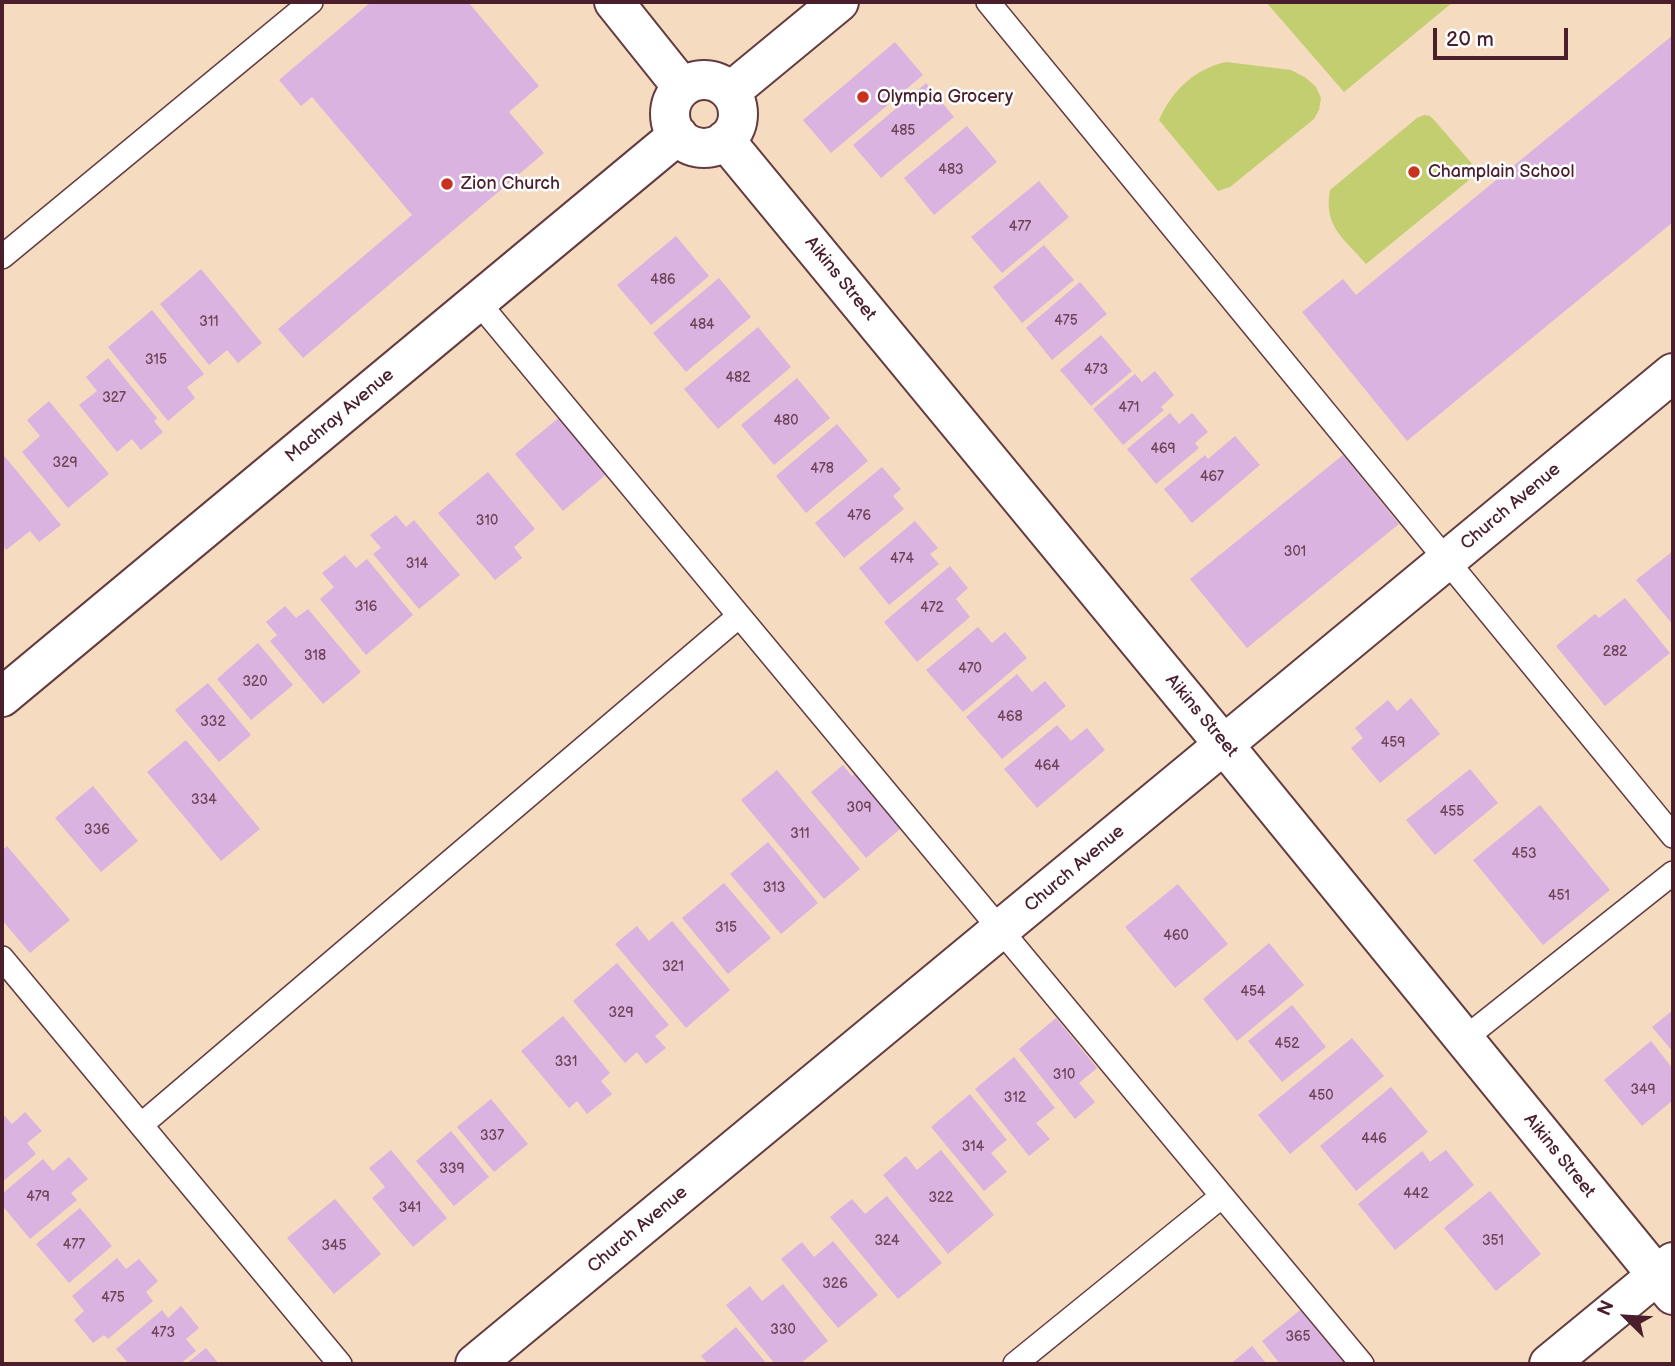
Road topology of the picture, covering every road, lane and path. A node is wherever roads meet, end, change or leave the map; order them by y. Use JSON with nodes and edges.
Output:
{"nodes":[{"id":1,"x":311,"y":2,"type":"edge"},
{"id":2,"x":614,"y":2,"type":"edge"},
{"id":3,"x":839,"y":2,"type":"edge"},
{"id":4,"x":988,"y":2,"type":"edge"},
{"id":5,"x":682,"y":87,"type":"junction"},
{"id":6,"x":730,"y":92,"type":"junction"},
{"id":7,"x":678,"y":135,"type":"junction"},
{"id":8,"x":726,"y":140,"type":"junction"},
{"id":9,"x":2,"y":257,"type":"edge"},
{"id":10,"x":478,"y":302,"type":"junction"},
{"id":11,"x":1673,"y":373,"type":"edge"},
{"id":12,"x":1447,"y":560,"type":"junction"},
{"id":13,"x":739,"y":616,"type":"junction"},
{"id":14,"x":2,"y":697,"type":"edge"},
{"id":15,"x":1224,"y":745,"type":"junction"},
{"id":16,"x":1670,"y":826,"type":"edge"},
{"id":17,"x":1673,"y":873,"type":"edge"},
{"id":18,"x":1000,"y":930,"type":"junction"},
{"id":19,"x":2,"y":958,"type":"edge"},
{"id":20,"x":1464,"y":1039,"type":"junction"},
{"id":21,"x":141,"y":1125,"type":"junction"},
{"id":22,"x":1222,"y":1196,"type":"junction"},
{"id":23,"x":1668,"y":1277,"type":"edge"},
{"id":24,"x":340,"y":1364,"type":"edge"},
{"id":25,"x":475,"y":1364,"type":"edge"},
{"id":26,"x":1015,"y":1364,"type":"edge"},
{"id":27,"x":1362,"y":1364,"type":"edge"},
{"id":28,"x":1549,"y":1364,"type":"edge"}],
"edges":[{"from":1,"to":9,"type":"lane"},
{"from":2,"to":5,"type":"street"},
{"from":3,"to":6,"type":"street"},
{"from":4,"to":12,"type":"lane"},
{"from":5,"to":6,"type":"street"},
{"from":5,"to":7,"type":"street"},
{"from":6,"to":8,"type":"street"},
{"from":7,"to":8,"type":"street"},
{"from":7,"to":10,"type":"street","name":"Machray Avenue"},
{"from":8,"to":15,"type":"street","name":"Aikins Street"},
{"from":10,"to":13,"type":"lane"},
{"from":10,"to":14,"type":"street","name":"Machray Avenue"},
{"from":11,"to":12,"type":"street","name":"Church Avenue"},
{"from":12,"to":15,"type":"street","name":"Church Avenue"},
{"from":12,"to":16,"type":"lane"},
{"from":13,"to":18,"type":"lane"},
{"from":13,"to":21,"type":"lane"},
{"from":15,"to":18,"type":"street","name":"Church Avenue"},
{"from":15,"to":20,"type":"street","name":"Aikins Street"},
{"from":17,"to":20,"type":"lane"},
{"from":18,"to":22,"type":"lane"},
{"from":18,"to":25,"type":"street","name":"Church Avenue"},
{"from":19,"to":21,"type":"lane"},
{"from":20,"to":23,"type":"street","name":"Aikins Street"},
{"from":21,"to":24,"type":"lane"},
{"from":22,"to":26,"type":"lane"},
{"from":22,"to":27,"type":"lane"},
{"from":23,"to":28,"type":"street"}]}
